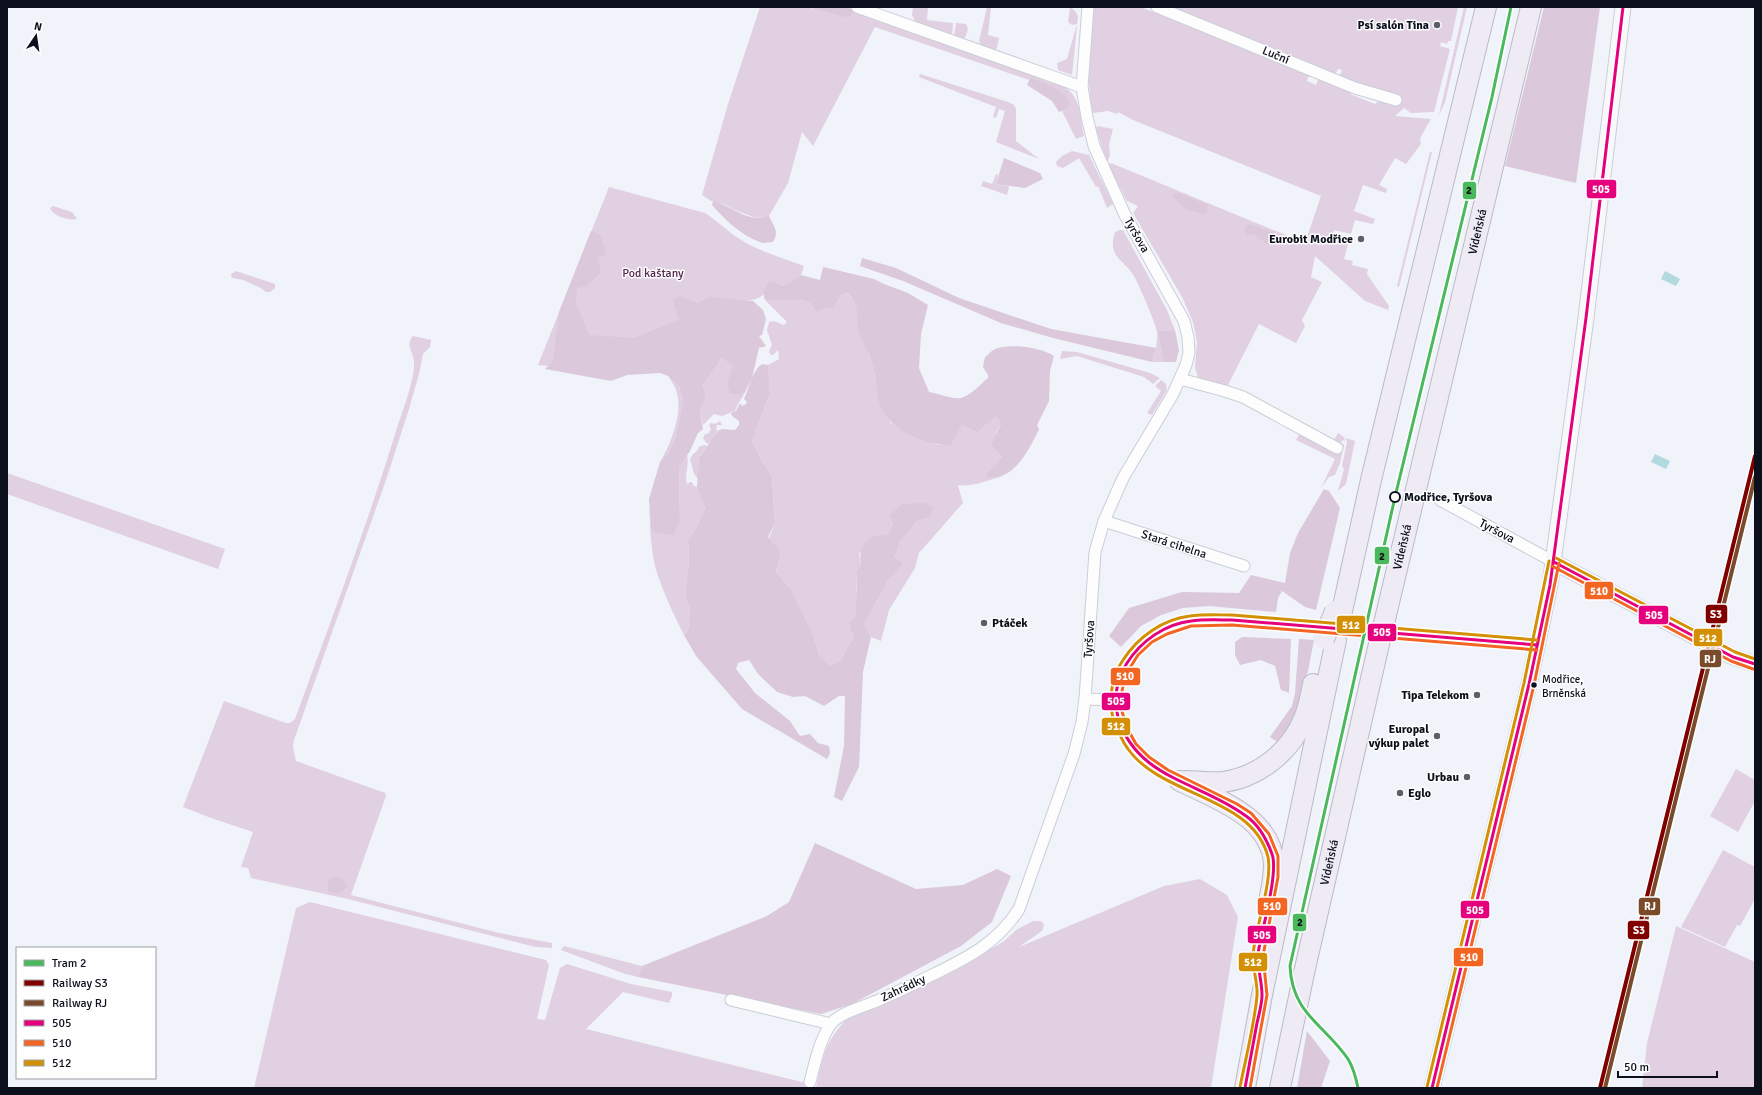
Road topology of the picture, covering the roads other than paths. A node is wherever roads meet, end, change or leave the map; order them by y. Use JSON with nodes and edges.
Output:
{"nodes":[{"id":1,"x":857,"y":7,"type":"edge"},
{"id":2,"x":1088,"y":7,"type":"edge"},
{"id":3,"x":1157,"y":7,"type":"edge"},
{"id":4,"x":1486,"y":7,"type":"edge"},
{"id":5,"x":1531,"y":7,"type":"edge"},
{"id":6,"x":1623,"y":7,"type":"edge"},
{"id":7,"x":1082,"y":88,"type":"junction"},
{"id":8,"x":1396,"y":100,"type":"dead end"},
{"id":9,"x":1180,"y":379,"type":"junction"},
{"id":10,"x":1337,"y":448,"type":"dead end"},
{"id":11,"x":1440,"y":500,"type":"dead end"},
{"id":12,"x":1104,"y":521,"type":"junction"},
{"id":13,"x":1554,"y":562,"type":"junction"},
{"id":14,"x":1244,"y":566,"type":"dead end"},
{"id":15,"x":1330,"y":640,"type":"junction"},
{"id":16,"x":1537,"y":645,"type":"junction"},
{"id":17,"x":1750,"y":663,"type":"edge"},
{"id":18,"x":1085,"y":699,"type":"junction"},
{"id":19,"x":1116,"y":700,"type":"junction"},
{"id":20,"x":1180,"y":781,"type":"junction"},
{"id":21,"x":1019,"y":908,"type":"joint"},
{"id":22,"x":1262,"y":995,"type":"junction"},
{"id":23,"x":731,"y":1000,"type":"dead end"},
{"id":24,"x":831,"y":1024,"type":"junction"},
{"id":25,"x":810,"y":1082,"type":"dead end"},
{"id":26,"x":1245,"y":1088,"type":"edge"},
{"id":27,"x":1280,"y":1088,"type":"edge"},
{"id":28,"x":1432,"y":1088,"type":"edge"}],
"edges":[{"from":1,"to":7,"type":"street"},
{"from":2,"to":7,"type":"street","name":"Tyršova"},
{"from":3,"to":8,"type":"street","name":"Luční"},
{"from":4,"to":15,"type":"highway"},
{"from":5,"to":27,"type":"highway","name":"Vídeňská","bridge":true},
{"from":6,"to":13,"type":"street"},
{"from":7,"to":9,"type":"street","name":"Tyršova"},
{"from":9,"to":10,"type":"street"},
{"from":9,"to":12,"type":"street","name":"Tyršova"},
{"from":11,"to":13,"type":"street","name":"Tyršova"},
{"from":12,"to":14,"type":"street","name":"Stará cihelna"},
{"from":12,"to":18,"type":"street","name":"Tyršova"},
{"from":13,"to":16,"type":"street"},
{"from":13,"to":17,"type":"street"},
{"from":15,"to":20,"type":"highway"},
{"from":15,"to":22,"type":"highway"},
{"from":16,"to":19,"type":"street"},
{"from":16,"to":28,"type":"street"},
{"from":18,"to":19,"type":"street"},
{"from":18,"to":21,"type":"street","name":"Tyršova"},
{"from":19,"to":20,"type":"street"},
{"from":20,"to":22,"type":"highway"},
{"from":21,"to":24,"type":"street","name":"Zahrádky"},
{"from":22,"to":26,"type":"highway"},
{"from":23,"to":24,"type":"street"},
{"from":24,"to":25,"type":"street"}]}
